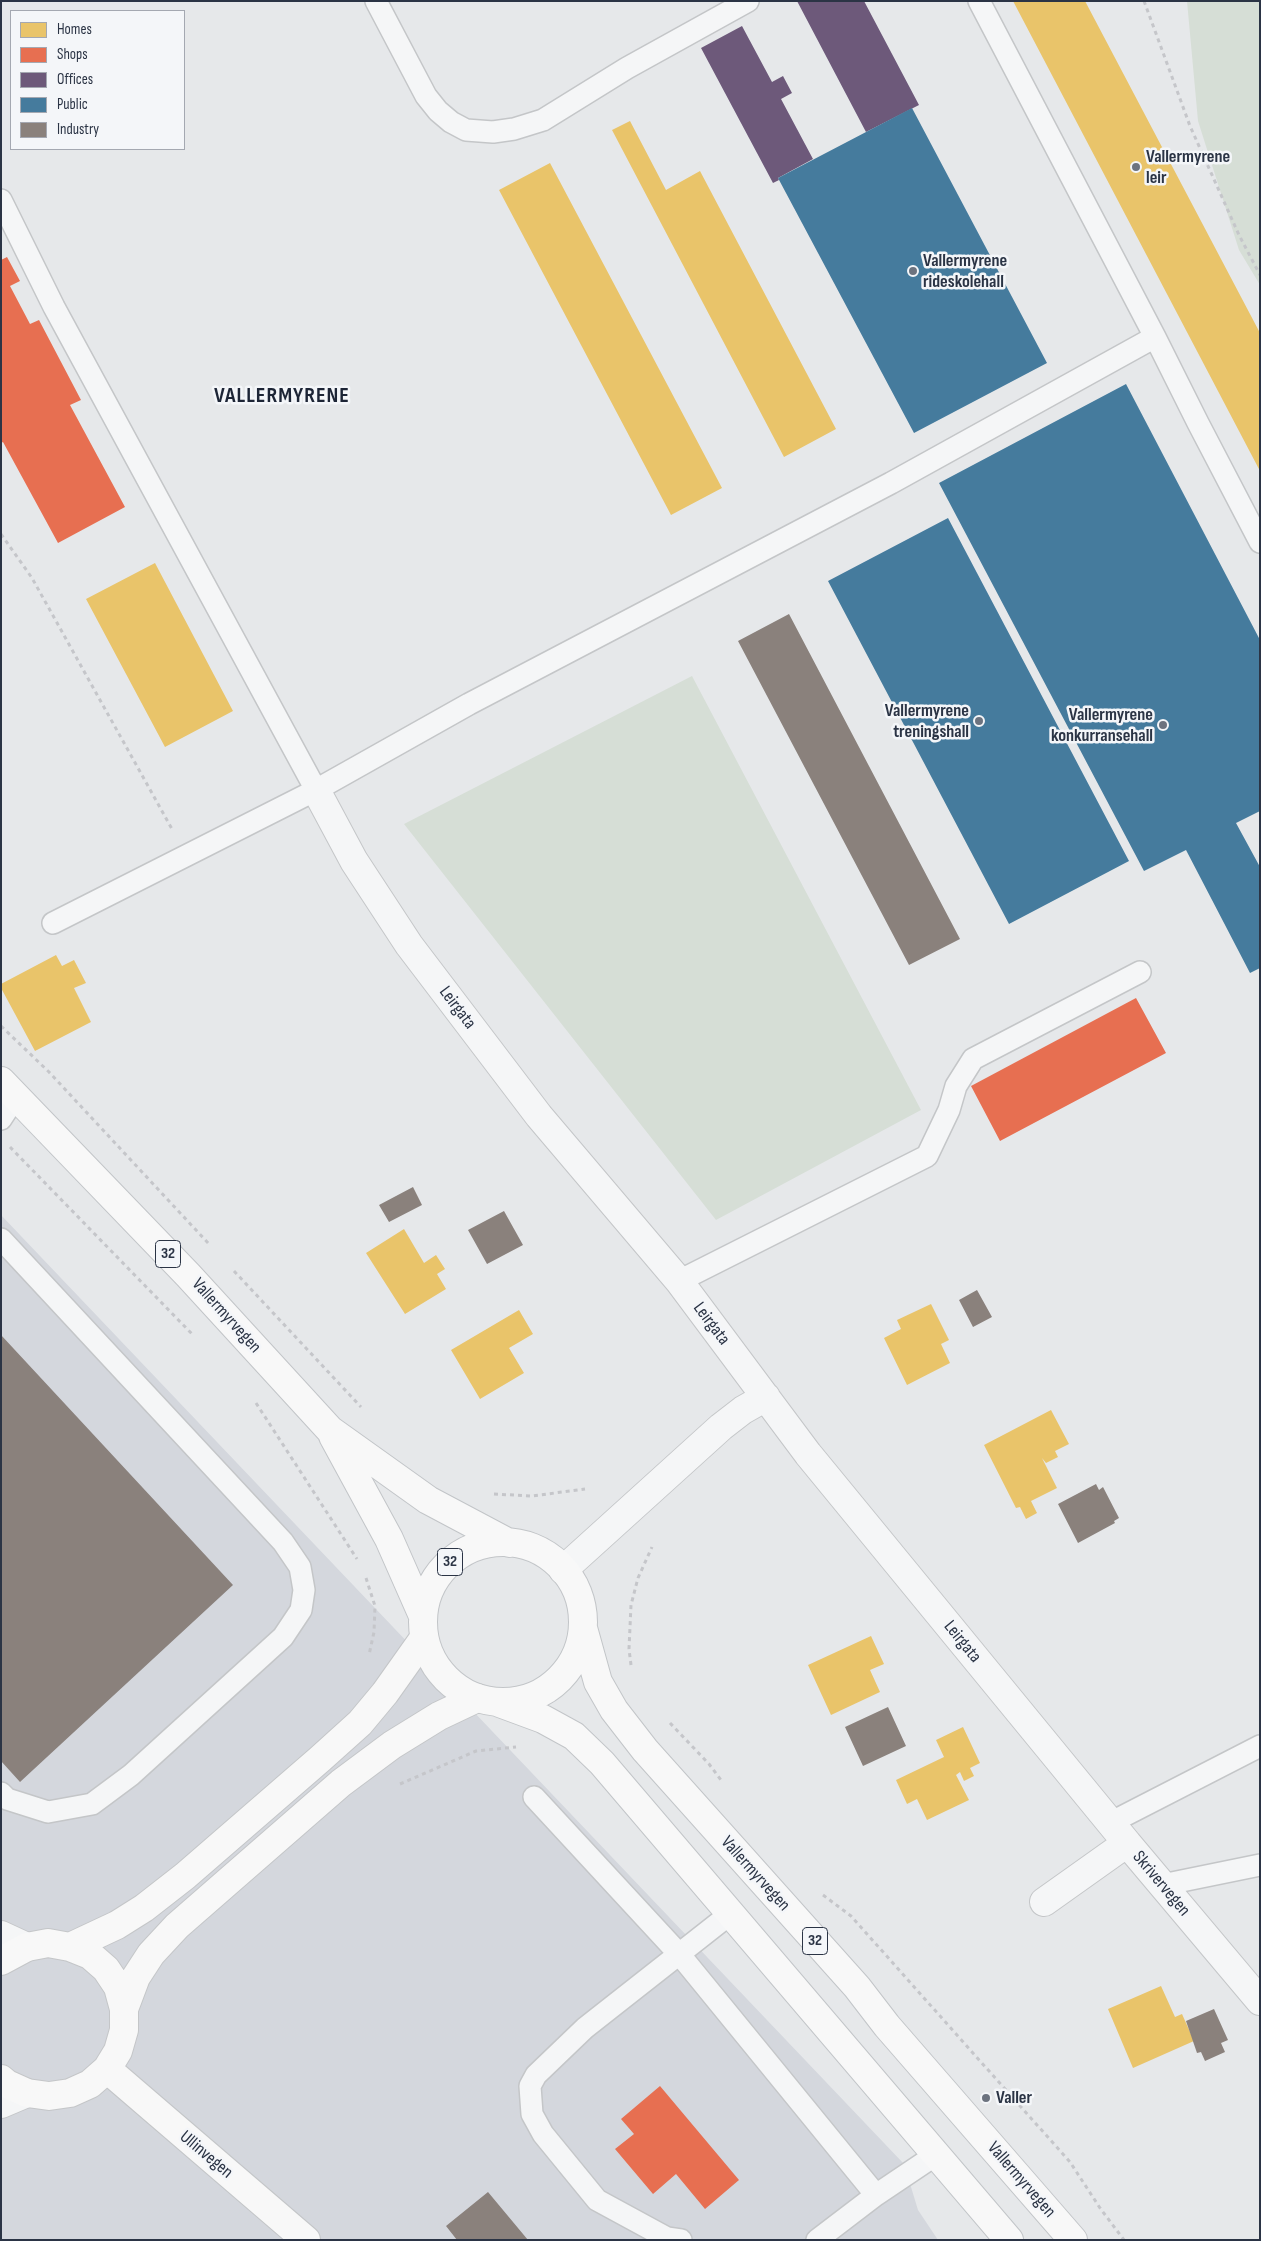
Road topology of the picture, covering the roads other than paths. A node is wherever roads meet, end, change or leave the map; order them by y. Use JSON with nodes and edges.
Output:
{"nodes":[{"id":1,"x":376,"y":1,"type":"edge"},
{"id":2,"x":748,"y":1,"type":"edge"},
{"id":3,"x":978,"y":1,"type":"edge"},
{"id":4,"x":1,"y":200,"type":"edge"},
{"id":5,"x":1155,"y":337,"type":"junction"},
{"id":6,"x":1260,"y":542,"type":"edge"},
{"id":7,"x":316,"y":790,"type":"junction"},
{"id":8,"x":53,"y":923,"type":"dead end"},
{"id":9,"x":1140,"y":972,"type":"dead end"},
{"id":10,"x":9,"y":1089,"type":"edge"},
{"id":11,"x":1,"y":1119,"type":"edge"},
{"id":12,"x":1,"y":1239,"type":"edge"},
{"id":13,"x":679,"y":1281,"type":"junction"},
{"id":14,"x":766,"y":1397,"type":"junction"},
{"id":15,"x":330,"y":1430,"type":"junction"},
{"id":16,"x":509,"y":1543,"type":"junction"},
{"id":17,"x":563,"y":1570,"type":"junction"},
{"id":18,"x":424,"y":1627,"type":"junction"},
{"id":19,"x":583,"y":1628,"type":"junction"},
{"id":20,"x":487,"y":1700,"type":"junction"},
{"id":21,"x":1260,"y":1746,"type":"edge"},
{"id":22,"x":1,"y":1794,"type":"edge"},
{"id":23,"x":534,"y":1797,"type":"dead end"},
{"id":24,"x":1118,"y":1833,"type":"junction"},
{"id":25,"x":1260,"y":1864,"type":"edge"},
{"id":26,"x":1162,"y":1885,"type":"junction"},
{"id":27,"x":1044,"y":1902,"type":"dead end"},
{"id":28,"x":730,"y":1914,"type":"junction"},
{"id":29,"x":1,"y":1936,"type":"edge"},
{"id":30,"x":27,"y":1946,"type":"junction"},
{"id":31,"x":70,"y":1946,"type":"junction"},
{"id":32,"x":680,"y":1955,"type":"junction"},
{"id":33,"x":1,"y":1961,"type":"edge"},
{"id":34,"x":1260,"y":2001,"type":"edge"},
{"id":35,"x":124,"y":2009,"type":"junction"},
{"id":36,"x":107,"y":2069,"type":"junction"},
{"id":37,"x":1,"y":2079,"type":"edge"},
{"id":38,"x":27,"y":2093,"type":"junction"},
{"id":39,"x":1,"y":2104,"type":"edge"},
{"id":40,"x":936,"y":2154,"type":"junction"},
{"id":41,"x":876,"y":2195,"type":"junction"},
{"id":42,"x":306,"y":2240,"type":"edge"},
{"id":43,"x":681,"y":2240,"type":"edge"},
{"id":44,"x":818,"y":2240,"type":"edge"},
{"id":45,"x":1009,"y":2240,"type":"edge"},
{"id":46,"x":1073,"y":2240,"type":"edge"}],
"edges":[{"from":1,"to":2,"type":"lane"},
{"from":3,"to":5,"type":"lane"},
{"from":4,"to":7,"type":"lane"},
{"from":5,"to":6,"type":"lane"},
{"from":5,"to":7,"type":"lane"},
{"from":7,"to":8,"type":"lane"},
{"from":7,"to":13,"type":"street","name":"Leirgata"},
{"from":9,"to":13,"type":"lane"},
{"from":10,"to":11,"type":"lane","name":"Vallermyrvegen"},
{"from":10,"to":15,"type":"main road","name":"Vallermyrvegen","number":"32"},
{"from":12,"to":22,"type":"lane"},
{"from":13,"to":14,"type":"street","name":"Leirgata"},
{"from":14,"to":17,"type":"street"},
{"from":14,"to":24,"type":"street","name":"Leirgata"},
{"from":15,"to":16,"type":"main road","name":"Vallermyrvegen","number":"32"},
{"from":15,"to":18,"type":"main road","name":"Vallermyrvegen","number":"32"},
{"from":16,"to":17,"type":"main road","name":"Vallermyrvegen","number":"32"},
{"from":16,"to":18,"type":"main road","name":"Vallermyrvegen","number":"32"},
{"from":17,"to":19,"type":"main road","name":"Vallermyrvegen","number":"32"},
{"from":18,"to":20,"type":"main road","name":"Vallermyrvegen","number":"32"},
{"from":18,"to":31,"type":"main road"},
{"from":19,"to":20,"type":"main road","name":"Vallermyrvegen","number":"32"},
{"from":19,"to":46,"type":"main road","name":"Vallermyrvegen","number":"32"},
{"from":20,"to":28,"type":"main road","name":"Vallermyrvegen","number":"32"},
{"from":20,"to":35,"type":"main road"},
{"from":21,"to":24,"type":"lane"},
{"from":23,"to":32,"type":"lane"},
{"from":24,"to":26,"type":"street","name":"Skrivervegen"},
{"from":24,"to":27,"type":"street","name":"Skrivervegen"},
{"from":25,"to":26,"type":"lane"},
{"from":26,"to":34,"type":"street","name":"Skrivervegen"},
{"from":28,"to":32,"type":"lane"},
{"from":28,"to":40,"type":"main road","name":"Vallermyrvegen","number":"32"},
{"from":29,"to":30,"type":"street"},
{"from":30,"to":31,"type":"main road"},
{"from":30,"to":33,"type":"main road"},
{"from":31,"to":35,"type":"main road"},
{"from":32,"to":41,"type":"lane"},
{"from":32,"to":43,"type":"lane"},
{"from":35,"to":36,"type":"main road"},
{"from":36,"to":38,"type":"main road"},
{"from":36,"to":42,"type":"main road","name":"Ullinvegen"},
{"from":37,"to":38,"type":"main road"},
{"from":38,"to":39,"type":"street"},
{"from":40,"to":41,"type":"lane"},
{"from":40,"to":45,"type":"main road","name":"Vallermyrvegen","number":"32"},
{"from":41,"to":44,"type":"lane"}]}
